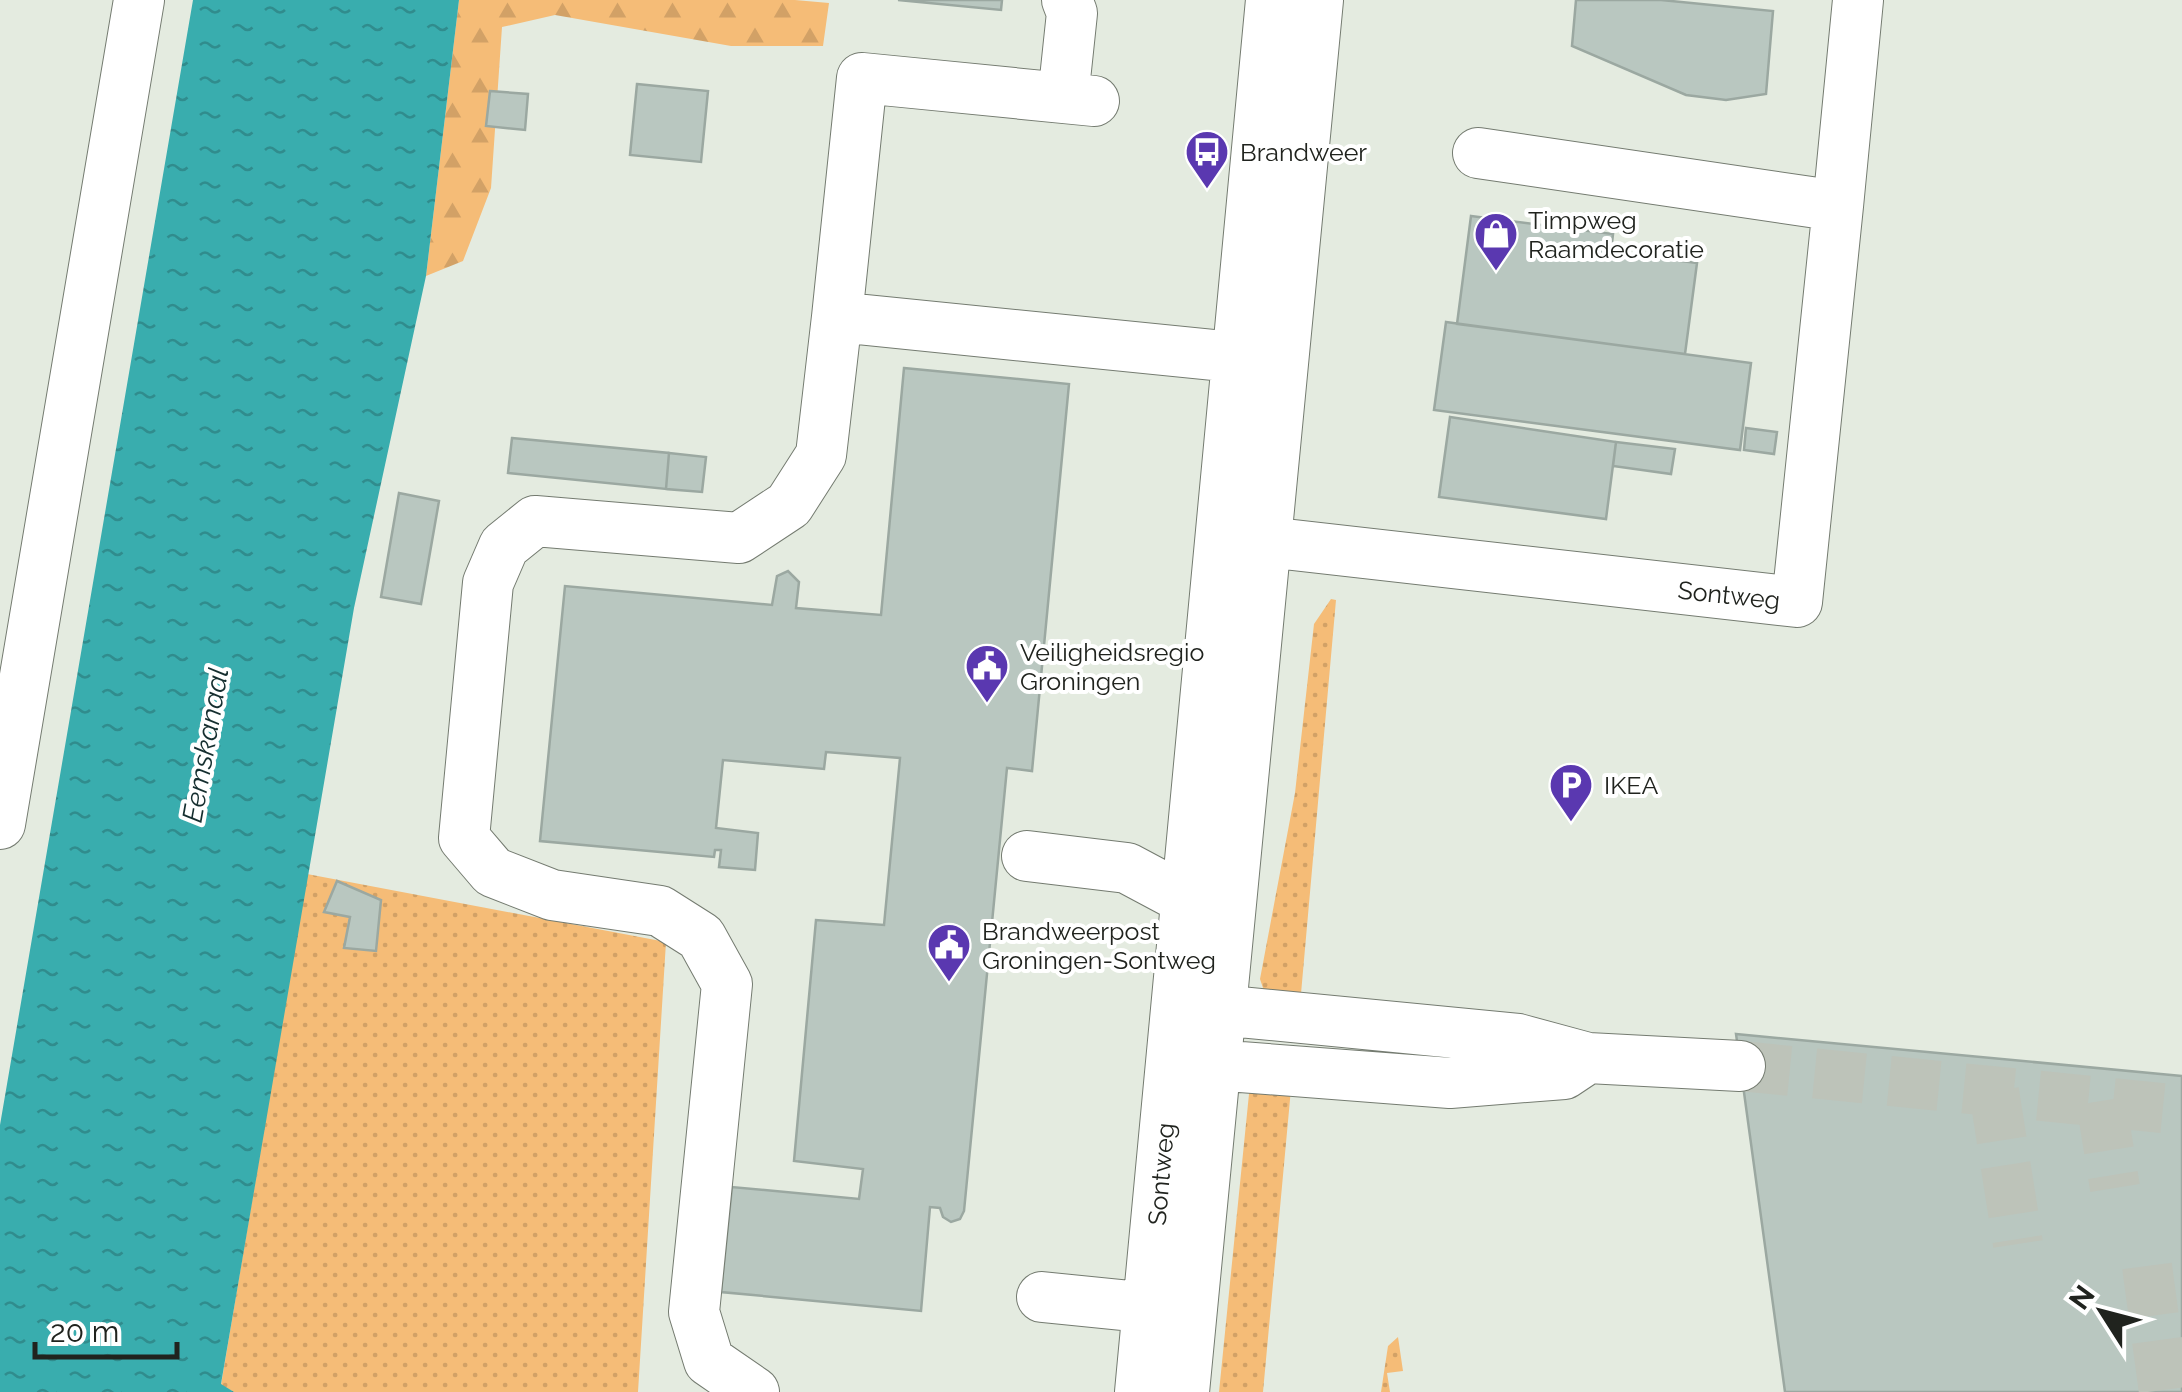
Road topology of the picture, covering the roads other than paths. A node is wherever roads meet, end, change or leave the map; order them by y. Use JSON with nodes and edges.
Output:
{"nodes":[{"id":1,"x":140,"y":0,"type":"edge"},
{"id":2,"x":1067,"y":0,"type":"edge"},
{"id":3,"x":1271,"y":0,"type":"edge"},
{"id":4,"x":1318,"y":0,"type":"edge"},
{"id":5,"x":1858,"y":0,"type":"edge"},
{"id":6,"x":1478,"y":152,"type":"dead end"},
{"id":7,"x":1838,"y":206,"type":"junction"},
{"id":8,"x":837,"y":318,"type":"junction"},
{"id":9,"x":1260,"y":360,"type":"junction"},
{"id":10,"x":1244,"y":539,"type":"junction"},
{"id":11,"x":18,"y":603,"type":"edge"},
{"id":12,"x":1238,"y":817,"type":"junction"},
{"id":13,"x":0,"y":824,"type":"edge"},
{"id":14,"x":1193,"y":838,"type":"junction"},
{"id":15,"x":1027,"y":856,"type":"dead end"},
{"id":16,"x":1127,"y":868,"type":"junction"},
{"id":17,"x":1187,"y":900,"type":"junction"},
{"id":18,"x":1219,"y":1010,"type":"junction"},
{"id":19,"x":1174,"y":1035,"type":"junction"},
{"id":20,"x":1588,"y":1058,"type":"junction"},
{"id":21,"x":1214,"y":1065,"type":"junction"},
{"id":22,"x":1740,"y":1066,"type":"tunnel mouth"},
{"id":23,"x":1042,"y":1297,"type":"dead end"},
{"id":24,"x":1170,"y":1310,"type":"junction"},
{"id":25,"x":754,"y":1392,"type":"edge"},
{"id":26,"x":1140,"y":1392,"type":"edge"},
{"id":27,"x":1184,"y":1392,"type":"edge"}],
"edges":[{"from":1,"to":11,"type":"street"},
{"from":2,"to":8,"type":"street"},
{"from":3,"to":9,"type":"street","name":"Sontweg"},
{"from":4,"to":9,"type":"street","name":"Sontweg"},
{"from":5,"to":7,"type":"street","name":"Sontweg"},
{"from":6,"to":7,"type":"street"},
{"from":7,"to":10,"type":"street","name":"Sontweg"},
{"from":8,"to":9,"type":"street"},
{"from":8,"to":25,"type":"street"},
{"from":9,"to":10,"type":"street","name":"Sontweg"},
{"from":10,"to":12,"type":"street","name":"Sontweg"},
{"from":10,"to":14,"type":"street","name":"Sontweg"},
{"from":11,"to":13,"type":"street"},
{"from":12,"to":14,"type":"street"},
{"from":12,"to":18,"type":"street","name":"Sontweg"},
{"from":14,"to":16,"type":"street"},
{"from":14,"to":17,"type":"street","name":"Sontweg"},
{"from":15,"to":16,"type":"street"},
{"from":16,"to":17,"type":"street"},
{"from":17,"to":19,"type":"street","name":"Sontweg"},
{"from":18,"to":19,"type":"street"},
{"from":18,"to":20,"type":"street"},
{"from":18,"to":21,"type":"street","name":"Sontweg"},
{"from":19,"to":21,"type":"street"},
{"from":19,"to":24,"type":"street","name":"Sontweg"},
{"from":20,"to":21,"type":"street"},
{"from":20,"to":22,"type":"street"},
{"from":21,"to":24,"type":"street","name":"Sontweg"},
{"from":23,"to":24,"type":"street"},
{"from":24,"to":26,"type":"street","name":"Sontweg"},
{"from":24,"to":27,"type":"street","name":"Sontweg"}]}
